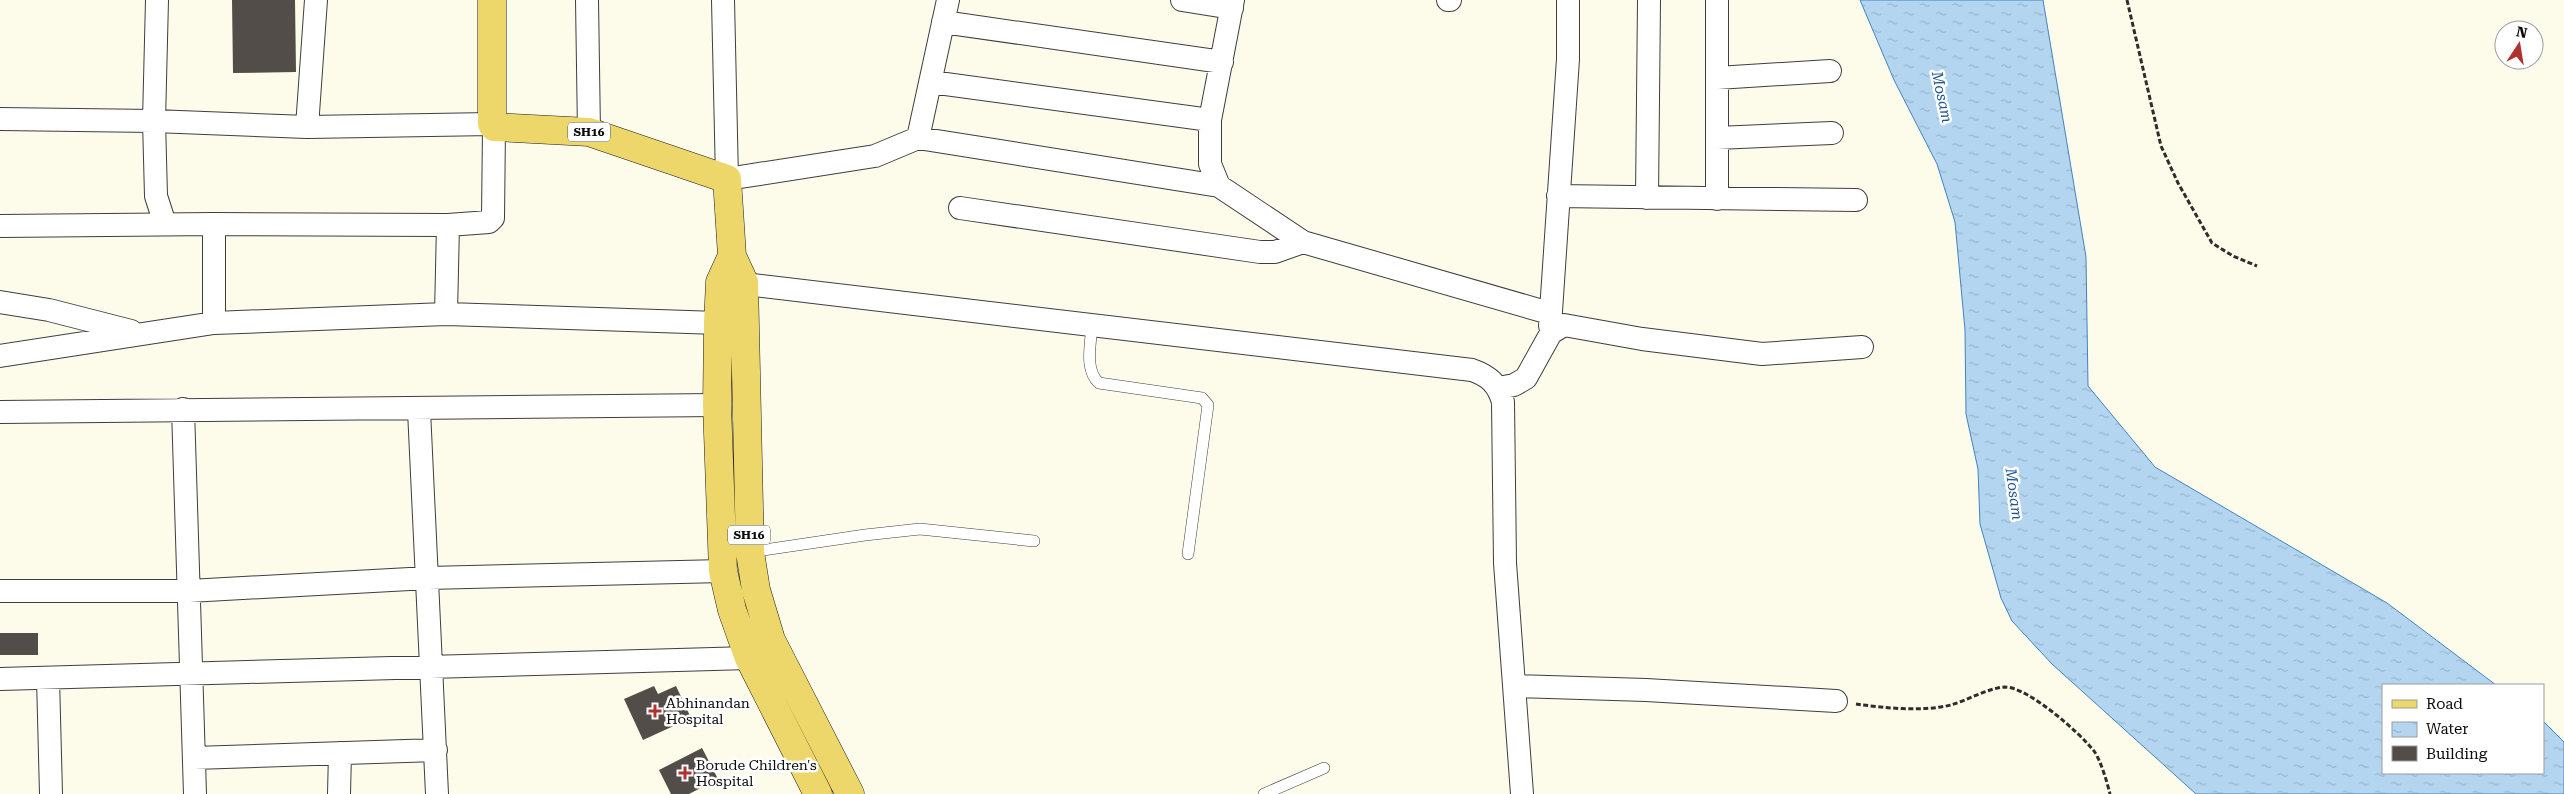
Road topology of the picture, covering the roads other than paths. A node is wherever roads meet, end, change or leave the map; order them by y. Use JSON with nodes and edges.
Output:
{"nodes":[{"id":1,"x":157,"y":0,"type":"edge"},
{"id":2,"x":316,"y":0,"type":"edge"},
{"id":3,"x":492,"y":0,"type":"edge"},
{"id":4,"x":588,"y":0,"type":"edge"},
{"id":5,"x":723,"y":0,"type":"edge"},
{"id":6,"x":948,"y":0,"type":"edge"},
{"id":7,"x":1182,"y":0,"type":"edge"},
{"id":8,"x":1568,"y":0,"type":"edge"},
{"id":9,"x":1649,"y":0,"type":"edge"},
{"id":10,"x":1717,"y":0,"type":"edge"},
{"id":11,"x":1232,"y":4,"type":"edge"},
{"id":12,"x":943,"y":22,"type":"junction"},
{"id":13,"x":1222,"y":62,"type":"junction"},
{"id":14,"x":1830,"y":71,"type":"dead end"},
{"id":15,"x":1717,"y":78,"type":"junction"},
{"id":16,"x":931,"y":82,"type":"junction"},
{"id":17,"x":0,"y":119,"type":"edge"},
{"id":18,"x":1210,"y":120,"type":"junction"},
{"id":19,"x":154,"y":121,"type":"junction"},
{"id":20,"x":493,"y":125,"type":"junction"},
{"id":21,"x":307,"y":127,"type":"junction"},
{"id":22,"x":589,"y":132,"type":"junction"},
{"id":23,"x":1832,"y":133,"type":"dead end"},
{"id":24,"x":918,"y":138,"type":"junction"},
{"id":25,"x":1717,"y":138,"type":"junction"},
{"id":26,"x":727,"y":178,"type":"junction"},
{"id":27,"x":1219,"y":186,"type":"junction"},
{"id":28,"x":1558,"y":196,"type":"junction"},
{"id":29,"x":1647,"y":198,"type":"junction"},
{"id":30,"x":1717,"y":199,"type":"junction"},
{"id":31,"x":1856,"y":200,"type":"dead end"},
{"id":32,"x":960,"y":208,"type":"dead end"},
{"id":33,"x":165,"y":224,"type":"junction"},
{"id":34,"x":214,"y":224,"type":"junction"},
{"id":35,"x":448,"y":225,"type":"junction"},
{"id":36,"x":0,"y":226,"type":"edge"},
{"id":37,"x":1303,"y":242,"type":"junction"},
{"id":38,"x":732,"y":282,"type":"junction"},
{"id":39,"x":0,"y":302,"type":"edge"},
{"id":40,"x":446,"y":314,"type":"junction"},
{"id":41,"x":214,"y":323,"type":"junction"},
{"id":42,"x":718,"y":323,"type":"junction"},
{"id":43,"x":1550,"y":323,"type":"junction"},
{"id":44,"x":1092,"y":325,"type":"junction"},
{"id":45,"x":142,"y":334,"type":"junction"},
{"id":46,"x":1862,"y":347,"type":"dead end"},
{"id":47,"x":0,"y":356,"type":"edge"},
{"id":48,"x":1499,"y":388,"type":"junction"},
{"id":49,"x":717,"y":405,"type":"junction"},
{"id":50,"x":182,"y":409,"type":"junction"},
{"id":51,"x":419,"y":410,"type":"junction"},
{"id":52,"x":0,"y":412,"type":"edge"},
{"id":53,"x":1034,"y":540,"type":"dead end"},
{"id":54,"x":750,"y":552,"type":"junction"},
{"id":55,"x":1188,"y":554,"type":"dead end"},
{"id":56,"x":724,"y":571,"type":"junction"},
{"id":57,"x":428,"y":578,"type":"junction"},
{"id":58,"x":0,"y":591,"type":"edge"},
{"id":59,"x":189,"y":591,"type":"junction"},
{"id":60,"x":776,"y":651,"type":"junction"},
{"id":61,"x":749,"y":658,"type":"junction"},
{"id":62,"x":433,"y":666,"type":"junction"},
{"id":63,"x":191,"y":674,"type":"junction"},
{"id":64,"x":48,"y":678,"type":"junction"},
{"id":65,"x":0,"y":679,"type":"edge"},
{"id":66,"x":1514,"y":686,"type":"junction"},
{"id":67,"x":1836,"y":701,"type":"road end"},
{"id":68,"x":436,"y":750,"type":"junction"},
{"id":69,"x":340,"y":753,"type":"junction"},
{"id":70,"x":194,"y":758,"type":"junction"},
{"id":71,"x":1324,"y":768,"type":"dead end"},
{"id":72,"x":51,"y":794,"type":"edge"},
{"id":73,"x":195,"y":794,"type":"edge"},
{"id":74,"x":339,"y":794,"type":"edge"},
{"id":75,"x":437,"y":794,"type":"edge"},
{"id":76,"x":818,"y":794,"type":"edge"},
{"id":77,"x":850,"y":794,"type":"edge"},
{"id":78,"x":1264,"y":794,"type":"edge"},
{"id":79,"x":1522,"y":794,"type":"edge"}],
"edges":[{"from":1,"to":19,"type":"street"},
{"from":2,"to":21,"type":"street"},
{"from":3,"to":20,"type":"main road"},
{"from":4,"to":22,"type":"street"},
{"from":5,"to":26,"type":"street"},
{"from":6,"to":12,"type":"street"},
{"from":7,"to":11,"type":"street"},
{"from":8,"to":28,"type":"street"},
{"from":9,"to":29,"type":"street"},
{"from":10,"to":15,"type":"street"},
{"from":11,"to":13,"type":"street"},
{"from":12,"to":13,"type":"street"},
{"from":12,"to":16,"type":"street"},
{"from":13,"to":18,"type":"street"},
{"from":14,"to":15,"type":"street"},
{"from":15,"to":25,"type":"street"},
{"from":16,"to":18,"type":"street"},
{"from":16,"to":24,"type":"street"},
{"from":17,"to":19,"type":"street"},
{"from":18,"to":27,"type":"street"},
{"from":19,"to":21,"type":"street"},
{"from":19,"to":33,"type":"street"},
{"from":20,"to":21,"type":"street"},
{"from":20,"to":22,"type":"main road","number":"SH16"},
{"from":20,"to":35,"type":"street"},
{"from":22,"to":26,"type":"main road","number":"SH16"},
{"from":23,"to":25,"type":"street"},
{"from":24,"to":26,"type":"street"},
{"from":24,"to":27,"type":"street"},
{"from":25,"to":30,"type":"street"},
{"from":26,"to":38,"type":"main road"},
{"from":27,"to":37,"type":"street"},
{"from":28,"to":29,"type":"street"},
{"from":28,"to":43,"type":"street"},
{"from":29,"to":30,"type":"street"},
{"from":30,"to":31,"type":"street"},
{"from":32,"to":37,"type":"street"},
{"from":33,"to":34,"type":"street"},
{"from":33,"to":36,"type":"street"},
{"from":34,"to":35,"type":"street"},
{"from":34,"to":41,"type":"street"},
{"from":35,"to":40,"type":"street"},
{"from":37,"to":43,"type":"street"},
{"from":38,"to":42,"type":"main road"},
{"from":38,"to":44,"type":"street"},
{"from":38,"to":54,"type":"main road","number":"SH16"},
{"from":39,"to":45,"type":"street"},
{"from":40,"to":41,"type":"street"},
{"from":40,"to":42,"type":"street"},
{"from":41,"to":45,"type":"street"},
{"from":42,"to":49,"type":"main road","number":"SH16"},
{"from":43,"to":46,"type":"street"},
{"from":43,"to":48,"type":"street"},
{"from":44,"to":48,"type":"street"},
{"from":44,"to":55,"type":"lane"},
{"from":45,"to":47,"type":"street"},
{"from":48,"to":66,"type":"street"},
{"from":49,"to":51,"type":"street"},
{"from":49,"to":56,"type":"main road","number":"SH16"},
{"from":50,"to":51,"type":"street"},
{"from":50,"to":52,"type":"street"},
{"from":50,"to":59,"type":"street"},
{"from":51,"to":57,"type":"street"},
{"from":53,"to":54,"type":"lane"},
{"from":54,"to":60,"type":"main road","number":"SH16"},
{"from":56,"to":57,"type":"street"},
{"from":56,"to":61,"type":"main road","number":"SH16"},
{"from":57,"to":59,"type":"street"},
{"from":57,"to":62,"type":"street"},
{"from":58,"to":59,"type":"street"},
{"from":59,"to":63,"type":"street"},
{"from":60,"to":61,"type":"street"},
{"from":60,"to":77,"type":"main road","number":"SH16"},
{"from":61,"to":62,"type":"street"},
{"from":61,"to":76,"type":"main road","number":"SH16"},
{"from":62,"to":63,"type":"street"},
{"from":62,"to":68,"type":"street"},
{"from":63,"to":64,"type":"street"},
{"from":63,"to":70,"type":"street"},
{"from":64,"to":65,"type":"street"},
{"from":64,"to":72,"type":"street"},
{"from":66,"to":67,"type":"street"},
{"from":66,"to":79,"type":"street"},
{"from":68,"to":69,"type":"street"},
{"from":68,"to":75,"type":"street"},
{"from":69,"to":70,"type":"street"},
{"from":69,"to":74,"type":"street"},
{"from":70,"to":73,"type":"street"},
{"from":71,"to":78,"type":"lane"}]}
